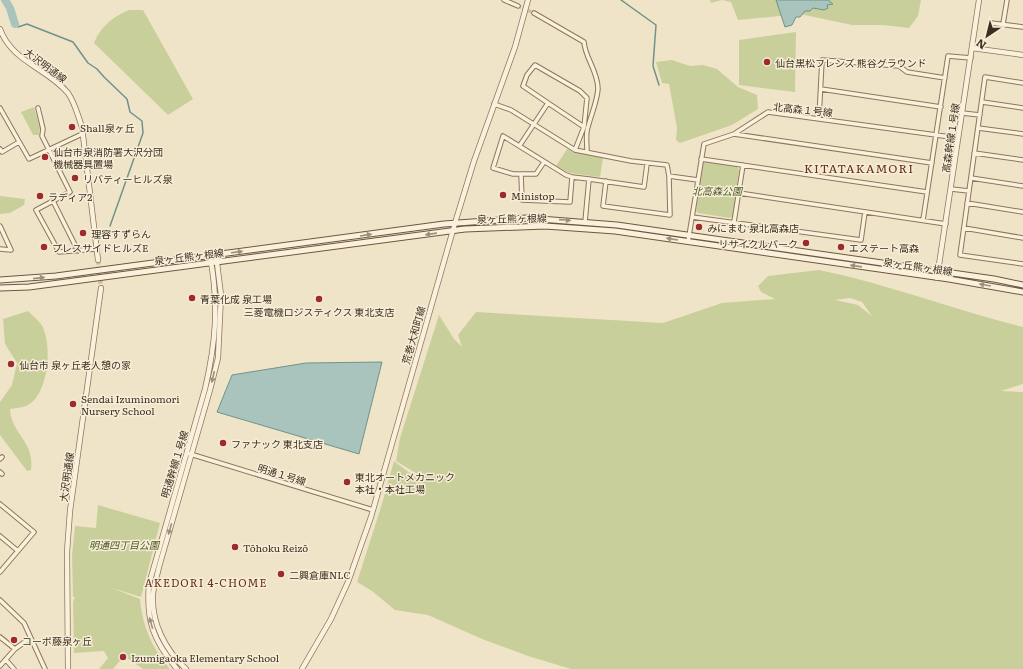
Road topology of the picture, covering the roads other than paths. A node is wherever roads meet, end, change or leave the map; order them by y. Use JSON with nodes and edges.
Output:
{"nodes":[{"id":1,"x":504,"y":0,"type":"edge"},
{"id":2,"x":528,"y":0,"type":"edge"},
{"id":3,"x":979,"y":0,"type":"edge"},
{"id":4,"x":1007,"y":0,"type":"edge"},
{"id":5,"x":518,"y":6,"type":"tunnel mouth"},
{"id":6,"x":534,"y":13,"type":"tunnel mouth"},
{"id":7,"x":991,"y":23,"type":"dead end"},
{"id":8,"x":1003,"y":24,"type":"junction"},
{"id":9,"x":1023,"y":27,"type":"edge"},
{"id":10,"x":0,"y":29,"type":"edge"},
{"id":11,"x":972,"y":48,"type":"junction"},
{"id":12,"x":1023,"y":55,"type":"edge"},
{"id":13,"x":971,"y":58,"type":"junction"},
{"id":14,"x":945,"y":78,"type":"junction"},
{"id":15,"x":1023,"y":83,"type":"edge"},
{"id":16,"x":822,"y":89,"type":"junction"},
{"id":17,"x":982,"y":102,"type":"junction"},
{"id":18,"x":548,"y":103,"type":"junction"},
{"id":19,"x":494,"y":104,"type":"junction"},
{"id":20,"x":940,"y":107,"type":"junction"},
{"id":21,"x":0,"y":108,"type":"edge"},
{"id":22,"x":38,"y":108,"type":"dead end"},
{"id":23,"x":1023,"y":108,"type":"edge"},
{"id":24,"x":962,"y":113,"type":"junction"},
{"id":25,"x":980,"y":115,"type":"junction"},
{"id":26,"x":819,"y":118,"type":"junction"},
{"id":27,"x":534,"y":124,"type":"junction"},
{"id":28,"x":584,"y":127,"type":"junction"},
{"id":29,"x":978,"y":128,"type":"junction"},
{"id":30,"x":82,"y":134,"type":"junction"},
{"id":31,"x":734,"y":134,"type":"junction"},
{"id":32,"x":1023,"y":134,"type":"edge"},
{"id":33,"x":936,"y":135,"type":"junction"},
{"id":34,"x":958,"y":138,"type":"junction"},
{"id":35,"x":19,"y":142,"type":"junction"},
{"id":36,"x":520,"y":146,"type":"junction"},
{"id":37,"x":0,"y":149,"type":"edge"},
{"id":38,"x":49,"y":149,"type":"junction"},
{"id":39,"x":575,"y":150,"type":"junction"},
{"id":40,"x":587,"y":152,"type":"junction"},
{"id":41,"x":974,"y":153,"type":"junction"},
{"id":42,"x":701,"y":159,"type":"junction"},
{"id":43,"x":1023,"y":160,"type":"edge"},
{"id":44,"x":544,"y":162,"type":"junction"},
{"id":45,"x":932,"y":163,"type":"junction"},
{"id":46,"x":647,"y":164,"type":"junction"},
{"id":47,"x":743,"y":165,"type":"junction"},
{"id":48,"x":521,"y":174,"type":"junction"},
{"id":49,"x":669,"y":176,"type":"junction"},
{"id":50,"x":572,"y":177,"type":"junction"},
{"id":51,"x":971,"y":178,"type":"junction"},
{"id":52,"x":589,"y":179,"type":"junction"},
{"id":53,"x":698,"y":180,"type":"junction"},
{"id":54,"x":606,"y":181,"type":"junction"},
{"id":55,"x":1023,"y":186,"type":"edge"},
{"id":56,"x":951,"y":189,"type":"junction"},
{"id":57,"x":969,"y":191,"type":"junction"},
{"id":58,"x":927,"y":192,"type":"junction"},
{"id":59,"x":739,"y":193,"type":"junction"},
{"id":60,"x":52,"y":201,"type":"junction"},
{"id":61,"x":967,"y":203,"type":"junction"},
{"id":62,"x":865,"y":212,"type":"junction"},
{"id":63,"x":1023,"y":212,"type":"edge"},
{"id":64,"x":692,"y":216,"type":"junction"},
{"id":65,"x":924,"y":220,"type":"junction"},
{"id":66,"x":585,"y":222,"type":"junction"},
{"id":67,"x":734,"y":222,"type":"junction"},
{"id":68,"x":455,"y":223,"type":"junction"},
{"id":69,"x":946,"y":224,"type":"junction"},
{"id":70,"x":0,"y":226,"type":"edge"},
{"id":71,"x":964,"y":228,"type":"junction"},
{"id":72,"x":453,"y":230,"type":"junction"},
{"id":73,"x":689,"y":235,"type":"junction"},
{"id":74,"x":1023,"y":238,"type":"edge"},
{"id":75,"x":688,"y":242,"type":"junction"},
{"id":76,"x":0,"y":249,"type":"edge"},
{"id":77,"x":96,"y":249,"type":"junction"},
{"id":78,"x":78,"y":251,"type":"junction"},
{"id":79,"x":216,"y":255,"type":"junction"},
{"id":80,"x":210,"y":256,"type":"junction"},
{"id":81,"x":98,"y":260,"type":"tunnel mouth"},
{"id":82,"x":214,"y":262,"type":"junction"},
{"id":83,"x":1023,"y":264,"type":"edge"},
{"id":84,"x":938,"y":271,"type":"junction"},
{"id":85,"x":937,"y":278,"type":"junction"},
{"id":86,"x":0,"y":280,"type":"edge"},
{"id":87,"x":1023,"y":285,"type":"edge"},
{"id":88,"x":0,"y":288,"type":"edge"},
{"id":89,"x":101,"y":288,"type":"tunnel mouth"},
{"id":90,"x":1023,"y":292,"type":"edge"},
{"id":91,"x":189,"y":454,"type":"junction"},
{"id":92,"x":0,"y":504,"type":"edge"},
{"id":93,"x":372,"y":510,"type":"junction"},
{"id":94,"x":0,"y":536,"type":"edge"},
{"id":95,"x":18,"y":551,"type":"junction"},
{"id":96,"x":1,"y":570,"type":"edge"},
{"id":97,"x":0,"y":600,"type":"edge"},
{"id":98,"x":0,"y":637,"type":"edge"},
{"id":99,"x":30,"y":638,"type":"junction"},
{"id":100,"x":15,"y":649,"type":"junction"},
{"id":101,"x":6,"y":660,"type":"junction"},
{"id":102,"x":0,"y":666,"type":"edge"},
{"id":103,"x":14,"y":669,"type":"edge"},
{"id":104,"x":45,"y":669,"type":"edge"},
{"id":105,"x":68,"y":669,"type":"edge"},
{"id":106,"x":177,"y":669,"type":"edge"},
{"id":107,"x":186,"y":669,"type":"edge"},
{"id":108,"x":302,"y":669,"type":"edge"}],
"edges":[{"from":1,"to":5,"type":"street"},
{"from":2,"to":19,"type":"street","name":"荒巻大和町線"},
{"from":3,"to":11,"type":"street","name":"高森幹線１号線"},
{"from":4,"to":8,"type":"street"},
{"from":6,"to":40,"type":"street"},
{"from":7,"to":8,"type":"street"},
{"from":8,"to":9,"type":"street"},
{"from":10,"to":30,"type":"street","name":"大沢明通線"},
{"from":11,"to":12,"type":"street"},
{"from":11,"to":13,"type":"street","name":"高森幹線１号線"},
{"from":13,"to":14,"type":"street"},
{"from":13,"to":24,"type":"street","name":"高森幹線１号線"},
{"from":14,"to":16,"type":"street"},
{"from":14,"to":20,"type":"street"},
{"from":15,"to":17,"type":"street"},
{"from":16,"to":20,"type":"street"},
{"from":16,"to":26,"type":"street"},
{"from":17,"to":23,"type":"street"},
{"from":17,"to":25,"type":"street"},
{"from":18,"to":27,"type":"street"},
{"from":18,"to":28,"type":"street"},
{"from":18,"to":28,"type":"street"},
{"from":19,"to":27,"type":"street"},
{"from":19,"to":68,"type":"street","name":"荒巻大和町線"},
{"from":20,"to":33,"type":"street"},
{"from":21,"to":35,"type":"street"},
{"from":22,"to":38,"type":"street"},
{"from":24,"to":25,"type":"street"},
{"from":24,"to":34,"type":"street","name":"高森幹線１号線"},
{"from":25,"to":29,"type":"street"},
{"from":26,"to":31,"type":"street","name":"北高森１号線"},
{"from":26,"to":33,"type":"street","name":"北高森１号線"},
{"from":27,"to":36,"type":"street"},
{"from":27,"to":39,"type":"street"},
{"from":28,"to":39,"type":"street"},
{"from":29,"to":32,"type":"street"},
{"from":29,"to":41,"type":"street"},
{"from":30,"to":38,"type":"street"},
{"from":30,"to":77,"type":"street","name":"大沢明通線"},
{"from":31,"to":42,"type":"street","name":"北高森１号線"},
{"from":31,"to":45,"type":"street"},
{"from":33,"to":34,"type":"street","name":"北高森１号線"},
{"from":33,"to":45,"type":"street"},
{"from":34,"to":56,"type":"street","name":"高森幹線１号線"},
{"from":35,"to":37,"type":"street"},
{"from":35,"to":38,"type":"street"},
{"from":36,"to":44,"type":"street"},
{"from":36,"to":48,"type":"street"},
{"from":38,"to":60,"type":"street"},
{"from":39,"to":40,"type":"street"},
{"from":40,"to":46,"type":"street"},
{"from":41,"to":43,"type":"street"},
{"from":41,"to":51,"type":"street"},
{"from":42,"to":47,"type":"street"},
{"from":42,"to":53,"type":"street","name":"北高森１号線"},
{"from":44,"to":48,"type":"street"},
{"from":44,"to":50,"type":"street"},
{"from":45,"to":58,"type":"street"},
{"from":46,"to":49,"type":"street"},
{"from":46,"to":54,"type":"street"},
{"from":47,"to":58,"type":"street"},
{"from":47,"to":59,"type":"street"},
{"from":48,"to":50,"type":"street"},
{"from":49,"to":53,"type":"street"},
{"from":49,"to":54,"type":"street"},
{"from":50,"to":52,"type":"street"},
{"from":51,"to":55,"type":"street"},
{"from":51,"to":57,"type":"street"},
{"from":52,"to":54,"type":"street"},
{"from":52,"to":66,"type":"street"},
{"from":53,"to":64,"type":"street","name":"北高森１号線"},
{"from":56,"to":57,"type":"street"},
{"from":56,"to":69,"type":"street","name":"高森幹線１号線"},
{"from":57,"to":61,"type":"street"},
{"from":58,"to":65,"type":"street"},
{"from":59,"to":62,"type":"street"},
{"from":59,"to":67,"type":"street"},
{"from":60,"to":78,"type":"street"},
{"from":60,"to":78,"type":"street"},
{"from":61,"to":63,"type":"street"},
{"from":61,"to":71,"type":"street"},
{"from":62,"to":65,"type":"street"},
{"from":62,"to":67,"type":"street"},
{"from":64,"to":67,"type":"street"},
{"from":64,"to":73,"type":"street","name":"北高森１号線"},
{"from":65,"to":69,"type":"street"},
{"from":68,"to":66,"type":"main road","name":"泉ヶ丘熊ヶ根線","one_way":true},
{"from":66,"to":73,"type":"main road","name":"泉ヶ丘熊ヶ根線"},
{"from":68,"to":72,"type":"street","name":"荒巻大和町線"},
{"from":79,"to":68,"type":"main road","name":"泉ヶ丘熊ヶ根線","one_way":true},
{"from":69,"to":84,"type":"street","name":"高森幹線１号線"},
{"from":70,"to":76,"type":"street"},
{"from":71,"to":74,"type":"street"},
{"from":71,"to":83,"type":"street"},
{"from":75,"to":72,"type":"main road","name":"泉ヶ丘熊ヶ根線","one_way":true},
{"from":72,"to":82,"type":"main road","name":"泉ヶ丘熊ヶ根線","one_way":true},
{"from":72,"to":93,"type":"street","name":"荒巻大和町線"},
{"from":73,"to":75,"type":"street","name":"北高森１号線"},
{"from":73,"to":84,"type":"main road","name":"泉ヶ丘熊ヶ根線"},
{"from":85,"to":75,"type":"main road","name":"泉ヶ丘熊ヶ根線","one_way":true},
{"from":77,"to":78,"type":"street"},
{"from":77,"to":81,"type":"street","name":"大沢明通線"},
{"from":79,"to":80,"type":"main road","name":"泉ヶ丘熊ヶ根線"},
{"from":79,"to":82,"type":"street"},
{"from":80,"to":82,"type":"street"},
{"from":86,"to":80,"type":"main road","name":"泉ヶ丘熊ヶ根線","one_way":true},
{"from":82,"to":88,"type":"main road","name":"泉ヶ丘熊ヶ根線"},
{"from":82,"to":91,"type":"street"},
{"from":84,"to":85,"type":"street","name":"高森幹線１号線"},
{"from":84,"to":87,"type":"main road","name":"泉ヶ丘熊ヶ根線"},
{"from":90,"to":85,"type":"main road","name":"泉ヶ丘熊ヶ根線","one_way":true},
{"from":89,"to":105,"type":"street","name":"大沢明通線"},
{"from":91,"to":93,"type":"street","name":"明通１号線"},
{"from":106,"to":91,"type":"street","name":"明通幹線１号線","one_way":true},
{"from":91,"to":107,"type":"street","one_way":true},
{"from":92,"to":95,"type":"street"},
{"from":93,"to":108,"type":"street","name":"荒巻大和町線"},
{"from":94,"to":95,"type":"street"},
{"from":95,"to":96,"type":"street"},
{"from":97,"to":99,"type":"street"},
{"from":98,"to":100,"type":"street"},
{"from":99,"to":100,"type":"street"},
{"from":99,"to":104,"type":"street"},
{"from":100,"to":101,"type":"street"},
{"from":101,"to":102,"type":"street"},
{"from":101,"to":103,"type":"street"}]}
